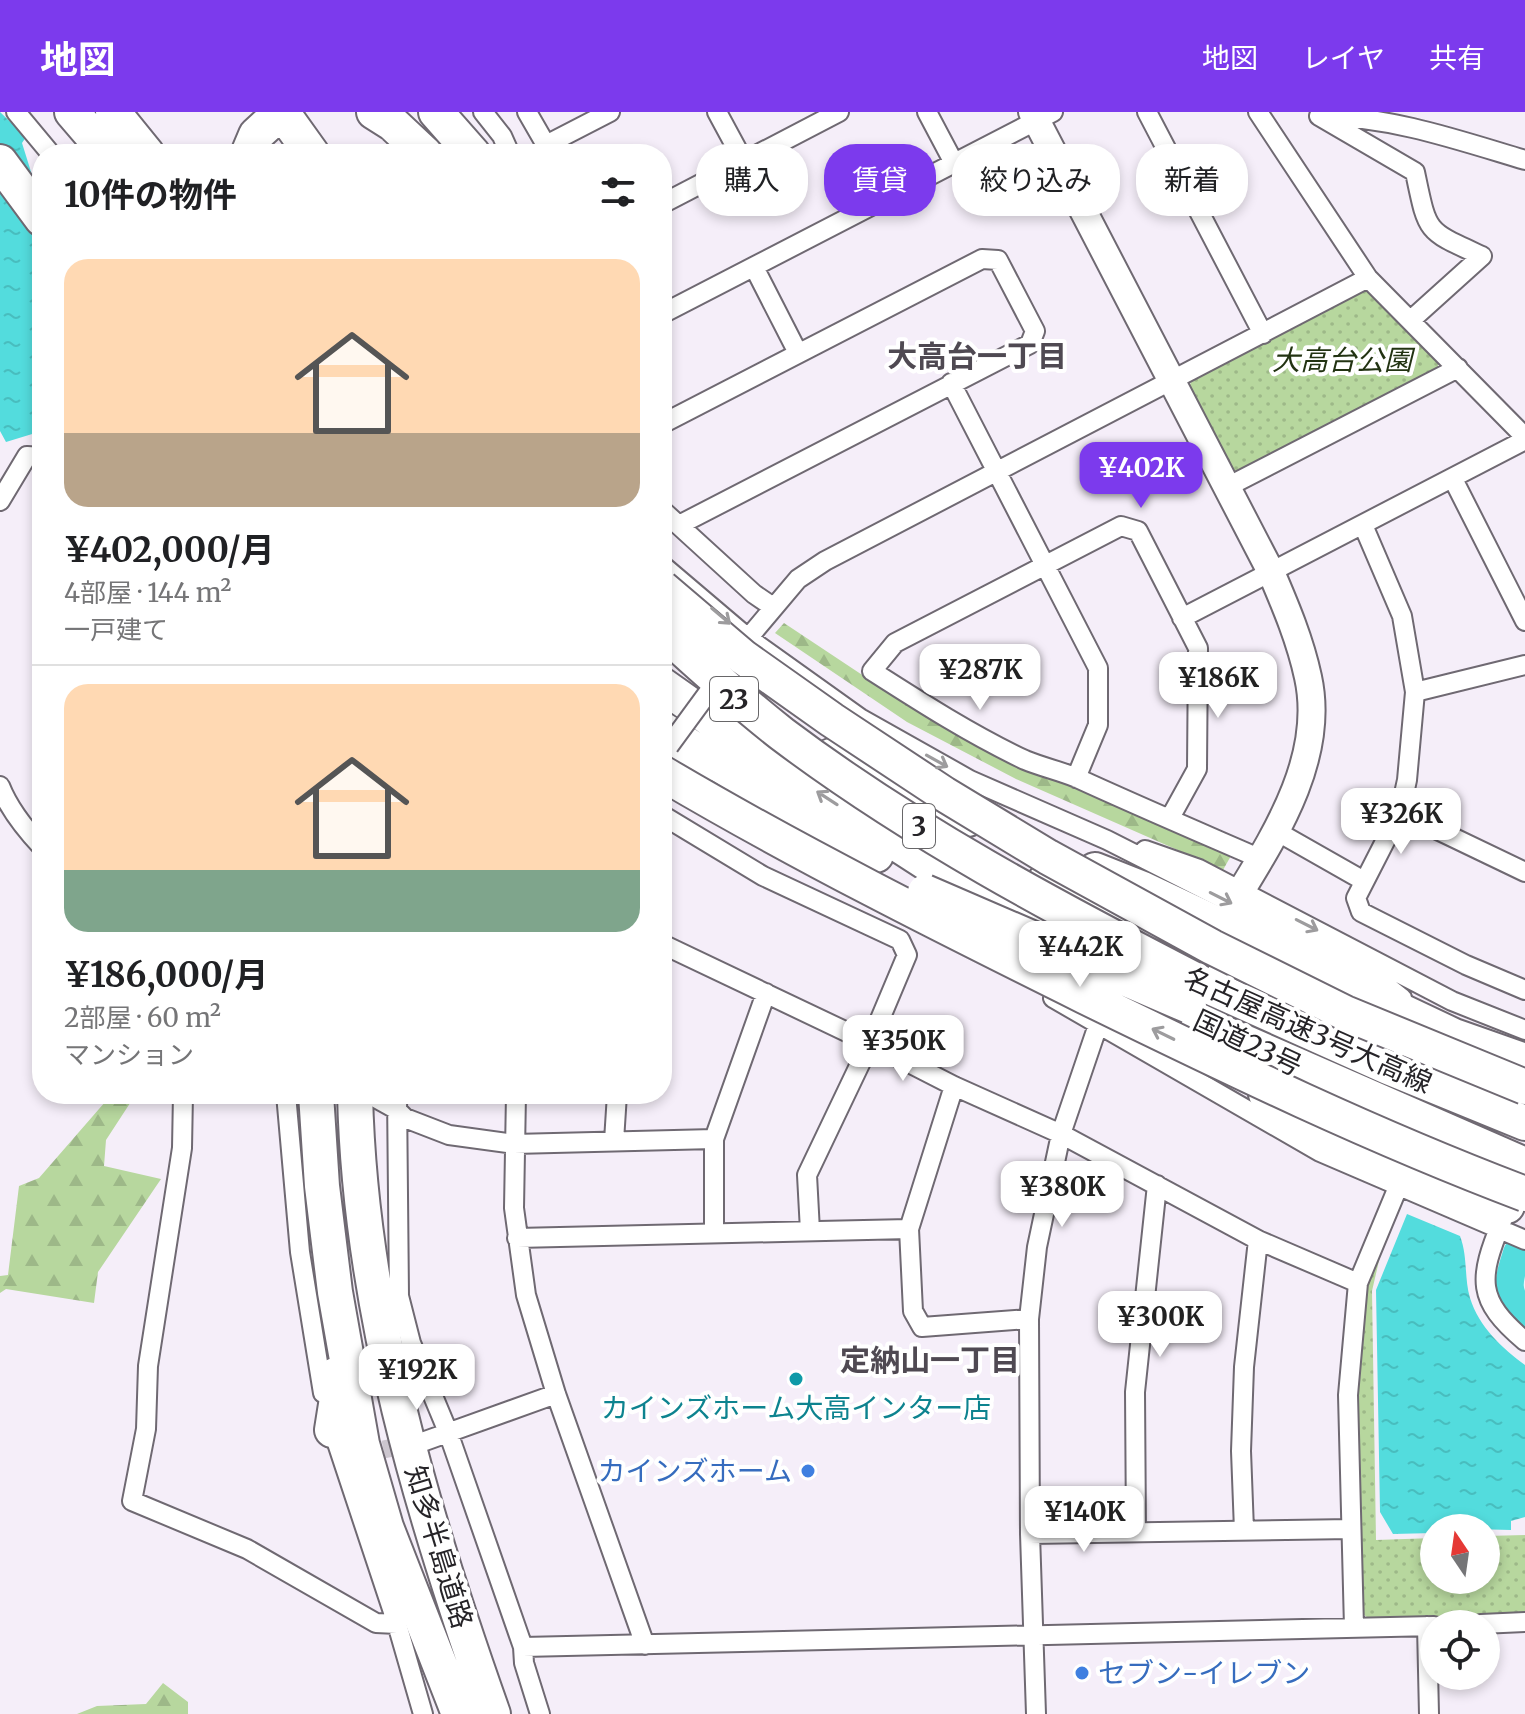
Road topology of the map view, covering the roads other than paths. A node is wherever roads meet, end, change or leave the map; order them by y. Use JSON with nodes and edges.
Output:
{"nodes":[{"id":1,"x":16,"y":112,"type":"edge"},
{"id":2,"x":56,"y":112,"type":"edge"},
{"id":3,"x":72,"y":112,"type":"edge"},
{"id":4,"x":113,"y":112,"type":"edge"},
{"id":5,"x":282,"y":112,"type":"edge"},
{"id":6,"x":374,"y":112,"type":"edge"},
{"id":7,"x":402,"y":112,"type":"edge"},
{"id":8,"x":436,"y":112,"type":"edge"},
{"id":9,"x":461,"y":112,"type":"edge"},
{"id":10,"x":483,"y":112,"type":"edge"},
{"id":11,"x":527,"y":112,"type":"edge"},
{"id":12,"x":610,"y":112,"type":"edge"},
{"id":13,"x":717,"y":112,"type":"edge"},
{"id":14,"x":839,"y":112,"type":"edge"},
{"id":15,"x":927,"y":112,"type":"edge"},
{"id":16,"x":1147,"y":112,"type":"edge"},
{"id":17,"x":1258,"y":112,"type":"edge"},
{"id":18,"x":1315,"y":114,"type":"edge"},
{"id":19,"x":1041,"y":115,"type":"edge"},
{"id":20,"x":43,"y":144,"type":"edge"},
{"id":21,"x":72,"y":144,"type":"edge"},
{"id":22,"x":99,"y":144,"type":"edge"},
{"id":23,"x":139,"y":144,"type":"edge"},
{"id":24,"x":252,"y":144,"type":"edge"},
{"id":25,"x":305,"y":144,"type":"edge"},
{"id":26,"x":414,"y":144,"type":"edge"},
{"id":27,"x":436,"y":144,"type":"edge"},
{"id":28,"x":464,"y":144,"type":"edge"},
{"id":29,"x":488,"y":144,"type":"edge"},
{"id":30,"x":506,"y":144,"type":"edge"},
{"id":31,"x":545,"y":144,"type":"edge"},
{"id":32,"x":548,"y":144,"type":"edge"},
{"id":33,"x":734,"y":144,"type":"edge"},
{"id":34,"x":778,"y":144,"type":"edge"},
{"id":35,"x":988,"y":144,"type":"edge"},
{"id":36,"x":952,"y":159,"type":"edge"},
{"id":37,"x":1525,"y":160,"type":"edge"},
{"id":38,"x":952,"y":164,"type":"edge"},
{"id":39,"x":7,"y":173,"type":"edge"},
{"id":40,"x":696,"y":187,"type":"edge"},
{"id":41,"x":672,"y":199,"type":"edge"},
{"id":42,"x":32,"y":206,"type":"edge"},
{"id":43,"x":32,"y":212,"type":"edge"},
{"id":44,"x":754,"y":267,"type":"junction"},
{"id":45,"x":1368,"y":278,"type":"junction"},
{"id":46,"x":672,"y":309,"type":"edge"},
{"id":47,"x":1411,"y":320,"type":"junction"},
{"id":48,"x":1263,"y":334,"type":"junction"},
{"id":49,"x":798,"y":353,"type":"junction"},
{"id":50,"x":1458,"y":368,"type":"junction"},
{"id":51,"x":1174,"y":381,"type":"junction"},
{"id":52,"x":951,"y":383,"type":"junction"},
{"id":53,"x":672,"y":419,"type":"edge"},
{"id":54,"x":1525,"y":438,"type":"edge"},
{"id":55,"x":32,"y":456,"type":"edge"},
{"id":56,"x":997,"y":471,"type":"junction"},
{"id":57,"x":1453,"y":479,"type":"junction"},
{"id":58,"x":1227,"y":487,"type":"junction"},
{"id":59,"x":0,"y":501,"type":"edge"},
{"id":60,"x":672,"y":519,"type":"edge"},
{"id":61,"x":679,"y":525,"type":"junction"},
{"id":62,"x":1363,"y":525,"type":"junction"},
{"id":63,"x":1043,"y":564,"type":"junction"},
{"id":64,"x":1271,"y":572,"type":"junction"},
{"id":65,"x":672,"y":574,"type":"edge"},
{"id":66,"x":672,"y":597,"type":"edge"},
{"id":67,"x":773,"y":607,"type":"junction"},
{"id":68,"x":1182,"y":618,"type":"junction"},
{"id":69,"x":1525,"y":621,"type":"edge"},
{"id":70,"x":672,"y":639,"type":"edge"},
{"id":71,"x":746,"y":641,"type":"junction"},
{"id":72,"x":672,"y":658,"type":"edge"},
{"id":73,"x":1525,"y":665,"type":"edge"},
{"id":74,"x":672,"y":692,"type":"edge"},
{"id":75,"x":1415,"y":692,"type":"junction"},
{"id":76,"x":672,"y":740,"type":"edge"},
{"id":77,"x":809,"y":745,"type":"junction"},
{"id":78,"x":672,"y":756,"type":"edge"},
{"id":79,"x":672,"y":757,"type":"edge"},
{"id":80,"x":672,"y":757,"type":"edge"},
{"id":81,"x":672,"y":759,"type":"edge"},
{"id":82,"x":1076,"y":778,"type":"junction"},
{"id":83,"x":0,"y":786,"type":"edge"},
{"id":84,"x":1400,"y":812,"type":"junction"},
{"id":85,"x":1170,"y":818,"type":"junction"},
{"id":86,"x":672,"y":821,"type":"edge"},
{"id":87,"x":1276,"y":831,"type":"junction"},
{"id":88,"x":32,"y":836,"type":"edge"},
{"id":89,"x":1107,"y":840,"type":"junction"},
{"id":90,"x":1261,"y":859,"type":"junction"},
{"id":91,"x":933,"y":867,"type":"junction"},
{"id":92,"x":1525,"y":872,"type":"edge"},
{"id":93,"x":1364,"y":881,"type":"junction"},
{"id":94,"x":1241,"y":891,"type":"junction"},
{"id":95,"x":672,"y":954,"type":"edge"},
{"id":96,"x":1525,"y":990,"type":"edge"},
{"id":97,"x":766,"y":993,"type":"junction"},
{"id":98,"x":1098,"y":1025,"type":"junction"},
{"id":99,"x":1205,"y":1025,"type":"junction"},
{"id":100,"x":1525,"y":1030,"type":"edge"},
{"id":101,"x":1454,"y":1036,"type":"junction"},
{"id":102,"x":870,"y":1043,"type":"junction"},
{"id":103,"x":1525,"y":1061,"type":"edge"},
{"id":104,"x":954,"y":1086,"type":"junction"},
{"id":105,"x":1525,"y":1087,"type":"edge"},
{"id":106,"x":1525,"y":1103,"type":"edge"},
{"id":107,"x":183,"y":1104,"type":"edge"},
{"id":108,"x":287,"y":1104,"type":"edge"},
{"id":109,"x":304,"y":1104,"type":"edge"},
{"id":110,"x":317,"y":1104,"type":"edge"},
{"id":111,"x":335,"y":1104,"type":"edge"},
{"id":112,"x":356,"y":1104,"type":"edge"},
{"id":113,"x":397,"y":1104,"type":"edge"},
{"id":114,"x":398,"y":1104,"type":"edge"},
{"id":115,"x":516,"y":1104,"type":"edge"},
{"id":116,"x":616,"y":1104,"type":"edge"},
{"id":117,"x":1525,"y":1123,"type":"edge"},
{"id":118,"x":1061,"y":1134,"type":"junction"},
{"id":119,"x":714,"y":1139,"type":"junction"},
{"id":120,"x":614,"y":1141,"type":"junction"},
{"id":121,"x":514,"y":1144,"type":"junction"},
{"id":122,"x":1522,"y":1159,"type":"edge"},
{"id":123,"x":1157,"y":1185,"type":"junction"},
{"id":124,"x":1398,"y":1187,"type":"junction"},
{"id":125,"x":1514,"y":1211,"type":"edge"},
{"id":126,"x":909,"y":1229,"type":"junction"},
{"id":127,"x":810,"y":1231,"type":"junction"},
{"id":128,"x":714,"y":1233,"type":"junction"},
{"id":129,"x":517,"y":1238,"type":"junction"},
{"id":130,"x":1258,"y":1240,"type":"junction"},
{"id":131,"x":1525,"y":1240,"type":"edge"},
{"id":132,"x":1358,"y":1283,"type":"junction"},
{"id":133,"x":1029,"y":1319,"type":"junction"},
{"id":134,"x":1525,"y":1341,"type":"edge"},
{"id":135,"x":556,"y":1394,"type":"junction"},
{"id":136,"x":448,"y":1432,"type":"junction"},
{"id":137,"x":425,"y":1441,"type":"tunnel mouth"},
{"id":138,"x":342,"y":1448,"type":"junction"},
{"id":139,"x":1351,"y":1529,"type":"junction"},
{"id":140,"x":1244,"y":1530,"type":"junction"},
{"id":141,"x":1136,"y":1532,"type":"junction"},
{"id":142,"x":1030,"y":1534,"type":"junction"},
{"id":143,"x":1525,"y":1622,"type":"edge"},
{"id":144,"x":1500,"y":1623,"type":"edge"},
{"id":145,"x":397,"y":1624,"type":"junction"},
{"id":146,"x":1420,"y":1626,"type":"edge"},
{"id":147,"x":1354,"y":1627,"type":"junction"},
{"id":148,"x":1035,"y":1633,"type":"junction"},
{"id":149,"x":645,"y":1645,"type":"junction"},
{"id":150,"x":523,"y":1647,"type":"junction"},
{"id":151,"x":1429,"y":1690,"type":"edge"},
{"id":152,"x":423,"y":1714,"type":"edge"},
{"id":153,"x":459,"y":1714,"type":"edge"},
{"id":154,"x":469,"y":1714,"type":"edge"},
{"id":155,"x":493,"y":1714,"type":"edge"},
{"id":156,"x":540,"y":1714,"type":"edge"},
{"id":157,"x":1036,"y":1714,"type":"edge"},
{"id":158,"x":1429,"y":1714,"type":"edge"}],
"edges":[{"from":1,"to":20,"type":"street"},
{"from":2,"to":21,"type":"highway"},
{"from":3,"to":22,"type":"highway"},
{"from":4,"to":23,"type":"highway"},
{"from":5,"to":24,"type":"highway"},
{"from":5,"to":25,"type":"highway"},
{"from":6,"to":26,"type":"highway"},
{"from":7,"to":27,"type":"highway"},
{"from":8,"to":28,"type":"highway"},
{"from":9,"to":29,"type":"highway"},
{"from":10,"to":30,"type":"street"},
{"from":11,"to":31,"type":"street"},
{"from":12,"to":32,"type":"street"},
{"from":13,"to":33,"type":"street"},
{"from":14,"to":34,"type":"street"},
{"from":15,"to":36,"type":"street"},
{"from":16,"to":48,"type":"street"},
{"from":17,"to":45,"type":"street"},
{"from":18,"to":37,"type":"street"},
{"from":18,"to":47,"type":"street"},
{"from":19,"to":35,"type":"street"},
{"from":19,"to":51,"type":"street"},
{"from":38,"to":44,"type":"street"},
{"from":39,"to":42,"type":"highway"},
{"from":39,"to":43,"type":"highway"},
{"from":40,"to":41,"type":"street"},
{"from":44,"to":46,"type":"street"},
{"from":44,"to":49,"type":"street"},
{"from":45,"to":47,"type":"street"},
{"from":45,"to":48,"type":"street"},
{"from":47,"to":50,"type":"street"},
{"from":48,"to":51,"type":"street"},
{"from":49,"to":52,"type":"street"},
{"from":49,"to":53,"type":"street"},
{"from":50,"to":54,"type":"street"},
{"from":50,"to":58,"type":"street"},
{"from":51,"to":56,"type":"street"},
{"from":51,"to":58,"type":"street"},
{"from":52,"to":56,"type":"street"},
{"from":52,"to":61,"type":"street"},
{"from":54,"to":57,"type":"street"},
{"from":55,"to":59,"type":"street"},
{"from":56,"to":63,"type":"street"},
{"from":56,"to":67,"type":"street"},
{"from":57,"to":62,"type":"street"},
{"from":57,"to":69,"type":"street"},
{"from":58,"to":64,"type":"street"},
{"from":60,"to":61,"type":"street"},
{"from":61,"to":67,"type":"street"},
{"from":62,"to":64,"type":"street"},
{"from":62,"to":75,"type":"street"},
{"from":63,"to":68,"type":"street"},
{"from":63,"to":82,"type":"street"},
{"from":63,"to":82,"type":"street"},
{"from":64,"to":68,"type":"street"},
{"from":64,"to":87,"type":"street"},
{"from":65,"to":71,"type":"street","one_way":true},
{"from":66,"to":105,"type":"highway","bridge":true},
{"from":67,"to":71,"type":"street"},
{"from":68,"to":85,"type":"street"},
{"from":70,"to":117,"type":"highway","name":"名古屋高速3号大高線","number":"3","bridge":true},
{"from":71,"to":76,"type":"street","bridge":true},
{"from":71,"to":89,"type":"street","one_way":true},
{"from":72,"to":77,"type":"highway","name":"国道23号","number":"23"},
{"from":73,"to":75,"type":"street"},
{"from":91,"to":74,"type":"highway","name":"国道23号","number":"23","one_way":true},
{"from":75,"to":84,"type":"street"},
{"from":77,"to":101,"type":"highway"},
{"from":77,"to":106,"type":"highway","name":"国道23号","number":"23"},
{"from":78,"to":91,"type":"highway"},
{"from":79,"to":98,"type":"street"},
{"from":80,"to":122,"type":"highway","name":"名古屋高速3号大高線","number":"3","bridge":true},
{"from":125,"to":81,"type":"highway","one_way":true,"bridge":true},
{"from":82,"to":85,"type":"street"},
{"from":83,"to":88,"type":"street"},
{"from":84,"to":92,"type":"street"},
{"from":84,"to":93,"type":"street"},
{"from":85,"to":90,"type":"street"},
{"from":86,"to":102,"type":"street"},
{"from":87,"to":90,"type":"street"},
{"from":87,"to":93,"type":"street"},
{"from":89,"to":94,"type":"street"},
{"from":89,"to":101,"type":"street","one_way":true},
{"from":90,"to":94,"type":"street"},
{"from":91,"to":99,"type":"highway","name":"国道23号","number":"23"},
{"from":93,"to":96,"type":"street"},
{"from":94,"to":100,"type":"street","one_way":true},
{"from":95,"to":97,"type":"street"},
{"from":97,"to":102,"type":"street"},
{"from":97,"to":119,"type":"street"},
{"from":98,"to":118,"type":"street"},
{"from":98,"to":124,"type":"street"},
{"from":99,"to":122,"type":"highway","name":"国道23号","number":"23"},
{"from":99,"to":125,"type":"highway"},
{"from":101,"to":103,"type":"highway"},
{"from":102,"to":104,"type":"street"},
{"from":102,"to":127,"type":"street"},
{"from":104,"to":118,"type":"street"},
{"from":104,"to":126,"type":"street"},
{"from":107,"to":145,"type":"street"},
{"from":108,"to":138,"type":"street"},
{"from":109,"to":138,"type":"highway"},
{"from":110,"to":153,"type":"highway"},
{"from":111,"to":154,"type":"highway","name":"知多半島道路"},
{"from":112,"to":155,"type":"highway","name":"知多半島道路"},
{"from":113,"to":136,"type":"street"},
{"from":114,"to":121,"type":"street"},
{"from":115,"to":121,"type":"street"},
{"from":116,"to":120,"type":"street"},
{"from":118,"to":123,"type":"street"},
{"from":118,"to":133,"type":"street"},
{"from":119,"to":120,"type":"street"},
{"from":119,"to":128,"type":"street"},
{"from":120,"to":121,"type":"street"},
{"from":121,"to":129,"type":"street"},
{"from":122,"to":125,"type":"street"},
{"from":123,"to":130,"type":"street"},
{"from":123,"to":141,"type":"street"},
{"from":124,"to":125,"type":"street"},
{"from":124,"to":132,"type":"street"},
{"from":125,"to":131,"type":"street"},
{"from":125,"to":134,"type":"street"},
{"from":126,"to":127,"type":"street"},
{"from":126,"to":133,"type":"street"},
{"from":127,"to":128,"type":"street"},
{"from":128,"to":129,"type":"street"},
{"from":129,"to":135,"type":"street"},
{"from":130,"to":132,"type":"street"},
{"from":130,"to":140,"type":"street"},
{"from":132,"to":139,"type":"street"},
{"from":133,"to":142,"type":"street"},
{"from":135,"to":136,"type":"street"},
{"from":135,"to":149,"type":"street"},
{"from":136,"to":137,"type":"street"},
{"from":136,"to":150,"type":"street"},
{"from":138,"to":145,"type":"street"},
{"from":139,"to":140,"type":"street"},
{"from":139,"to":147,"type":"street"},
{"from":140,"to":141,"type":"street"},
{"from":141,"to":142,"type":"street"},
{"from":142,"to":148,"type":"street"},
{"from":143,"to":144,"type":"street"},
{"from":145,"to":152,"type":"street"},
{"from":146,"to":147,"type":"street"},
{"from":147,"to":148,"type":"street"},
{"from":148,"to":149,"type":"street"},
{"from":148,"to":157,"type":"street"},
{"from":149,"to":150,"type":"street"},
{"from":150,"to":156,"type":"street"},
{"from":151,"to":158,"type":"street"}]}
